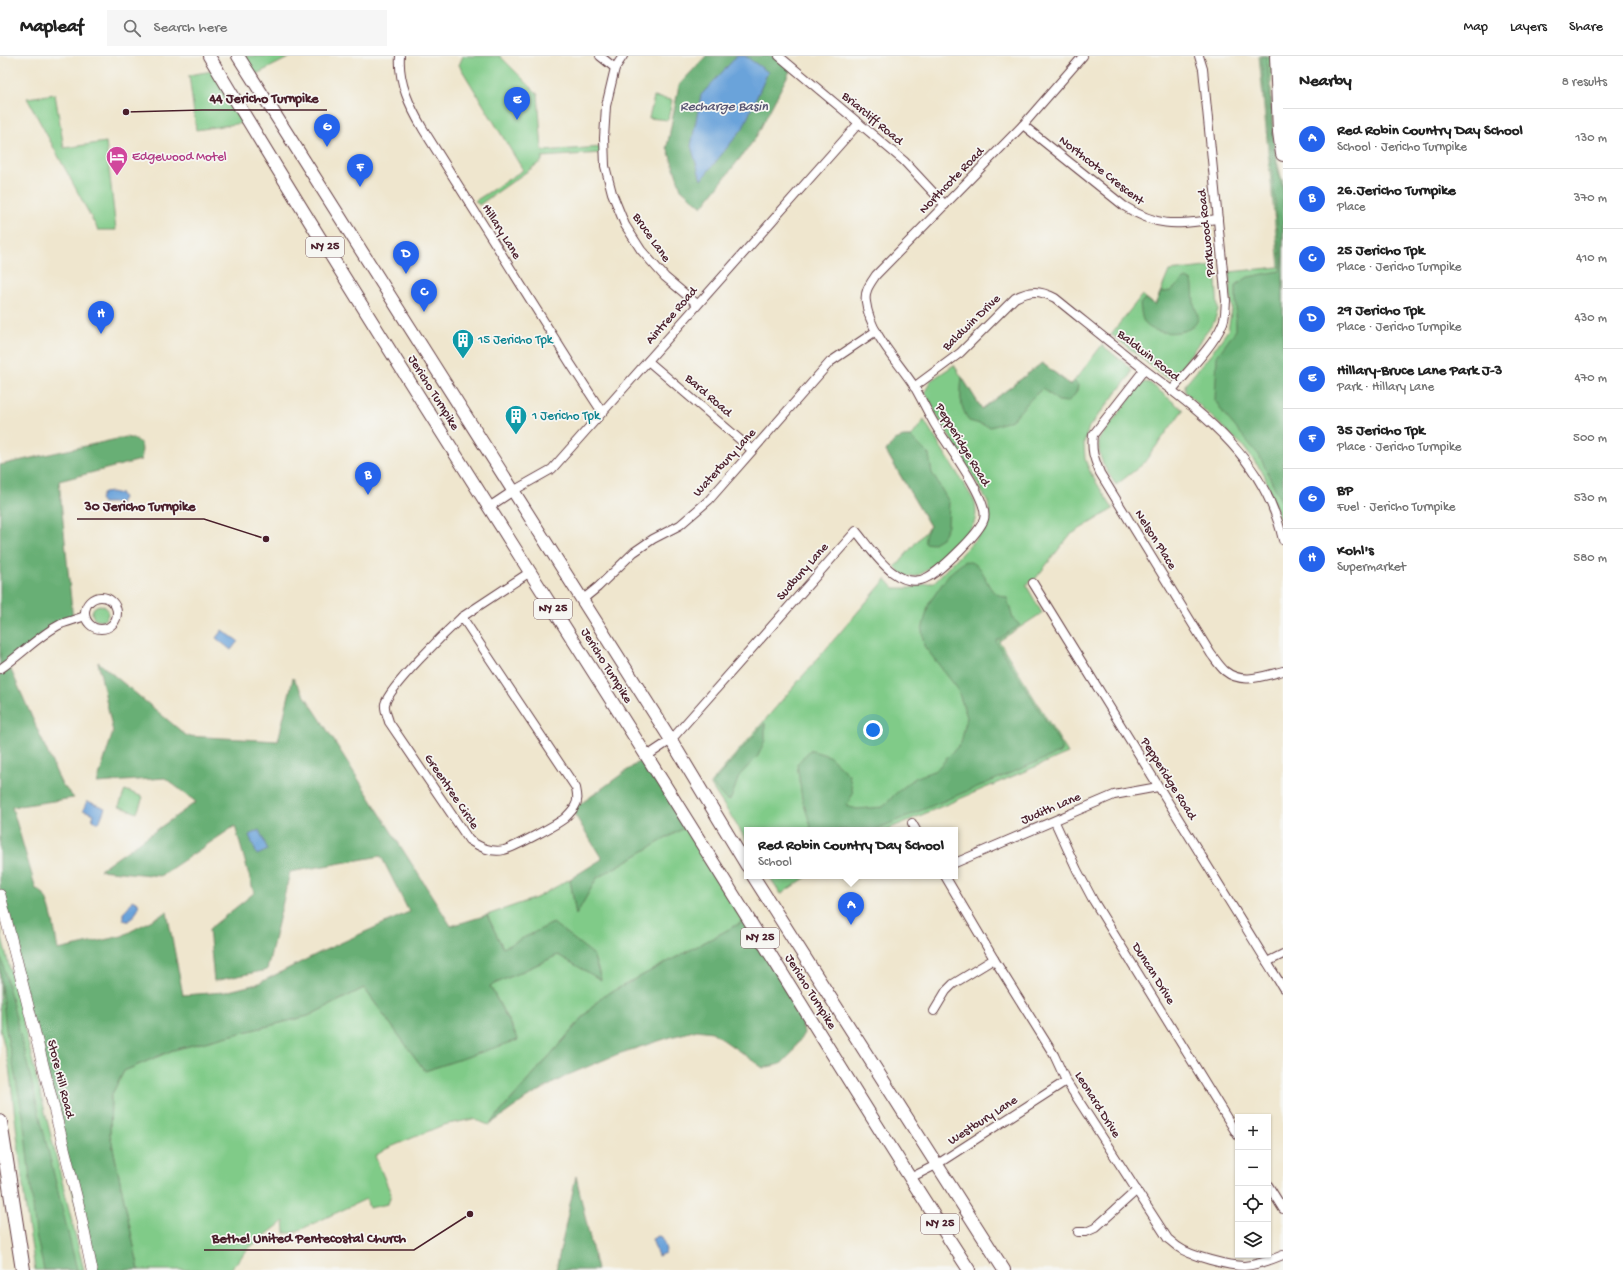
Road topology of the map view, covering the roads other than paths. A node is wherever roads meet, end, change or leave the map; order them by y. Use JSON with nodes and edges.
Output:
{"nodes":[{"id":1,"x":209,"y":56,"type":"edge"},
{"id":2,"x":238,"y":56,"type":"edge"},
{"id":3,"x":400,"y":56,"type":"edge"},
{"id":4,"x":600,"y":56,"type":"edge"},
{"id":5,"x":623,"y":56,"type":"edge"},
{"id":6,"x":779,"y":56,"type":"edge"},
{"id":7,"x":1083,"y":56,"type":"edge"},
{"id":8,"x":1199,"y":56,"type":"edge"},
{"id":9,"x":1277,"y":56,"type":"edge"},
{"id":10,"x":615,"y":68,"type":"junction"},
{"id":11,"x":859,"y":123,"type":"junction"},
{"id":12,"x":1023,"y":125,"type":"junction"},
{"id":13,"x":1283,"y":154,"type":"edge"},
{"id":14,"x":945,"y":204,"type":"junction"},
{"id":15,"x":1218,"y":219,"type":"junction"},
{"id":16,"x":1023,"y":294,"type":"joint"},
{"id":17,"x":697,"y":304,"type":"junction"},
{"id":18,"x":876,"y":331,"type":"junction"},
{"id":19,"x":648,"y":360,"type":"junction"},
{"id":20,"x":1144,"y":370,"type":"junction"},
{"id":21,"x":914,"y":387,"type":"junction"},
{"id":22,"x":1172,"y":390,"type":"junction"},
{"id":23,"x":602,"y":412,"type":"junction"},
{"id":24,"x":752,"y":450,"type":"junction"},
{"id":25,"x":513,"y":491,"type":"junction"},
{"id":26,"x":489,"y":507,"type":"junction"},
{"id":27,"x":985,"y":518,"type":"joint"},
{"id":28,"x":1283,"y":540,"type":"edge"},
{"id":29,"x":530,"y":572,"type":"junction"},
{"id":30,"x":1033,"y":582,"type":"dead end"},
{"id":31,"x":582,"y":600,"type":"junction"},
{"id":32,"x":85,"y":616,"type":"dead end"},
{"id":33,"x":462,"y":617,"type":"junction"},
{"id":34,"x":0,"y":669,"type":"edge"},
{"id":35,"x":1283,"y":671,"type":"edge"},
{"id":36,"x":671,"y":740,"type":"junction"},
{"id":37,"x":646,"y":756,"type":"junction"},
{"id":38,"x":1158,"y":787,"type":"junction"},
{"id":39,"x":1055,"y":822,"type":"junction"},
{"id":40,"x":744,"y":861,"type":"edge"},
{"id":41,"x":958,"y":862,"type":"edge"},
{"id":42,"x":755,"y":879,"type":"edge"},
{"id":43,"x":947,"y":879,"type":"edge"},
{"id":44,"x":0,"y":896,"type":"edge"},
{"id":45,"x":1283,"y":954,"type":"edge"},
{"id":46,"x":994,"y":959,"type":"junction"},
{"id":47,"x":1267,"y":962,"type":"junction"},
{"id":48,"x":1283,"y":988,"type":"edge"},
{"id":49,"x":934,"y":1011,"type":"dead end"},
{"id":50,"x":1066,"y":1081,"type":"junction"},
{"id":51,"x":0,"y":1122,"type":"edge"},
{"id":52,"x":1235,"y":1131,"type":"edge"},
{"id":53,"x":936,"y":1165,"type":"junction"},
{"id":54,"x":910,"y":1178,"type":"junction"},
{"id":55,"x":1269,"y":1186,"type":"edge"},
{"id":56,"x":1137,"y":1190,"type":"junction"},
{"id":57,"x":1283,"y":1209,"type":"edge"},
{"id":58,"x":1078,"y":1232,"type":"dead end"},
{"id":59,"x":1283,"y":1255,"type":"edge"},
{"id":60,"x":23,"y":1270,"type":"edge"},
{"id":61,"x":92,"y":1270,"type":"edge"},
{"id":62,"x":970,"y":1270,"type":"edge"},
{"id":63,"x":1004,"y":1270,"type":"edge"}],
"edges":[{"from":1,"to":26,"type":"main road","name":"Jericho Turnpike","number":"NY 25"},
{"from":2,"to":25,"type":"main road","name":"Jericho Turnpike","number":"NY 25"},
{"from":3,"to":23,"type":"street","name":"Hillary Lane"},
{"from":4,"to":10,"type":"street"},
{"from":5,"to":10,"type":"street","name":"Bruce Lane"},
{"from":6,"to":11,"type":"street","name":"Briarcliff Road"},
{"from":7,"to":12,"type":"street","name":"Northcote Road"},
{"from":8,"to":15,"type":"street","name":"Parkwood Road"},
{"from":9,"to":13,"type":"highway"},
{"from":10,"to":17,"type":"street","name":"Bruce Lane"},
{"from":11,"to":14,"type":"street","name":"Briarcliff Road"},
{"from":11,"to":17,"type":"street","name":"Aintree Road"},
{"from":12,"to":14,"type":"street","name":"Northcote Road"},
{"from":12,"to":15,"type":"street","name":"Northcote Crescent"},
{"from":14,"to":18,"type":"street","name":"Northcote Road"},
{"from":15,"to":22,"type":"street","name":"Parkwood Road"},
{"from":16,"to":20,"type":"street","name":"Baldwin Road"},
{"from":16,"to":21,"type":"street","name":"Baldwin Drive"},
{"from":17,"to":19,"type":"street","name":"Aintree Road"},
{"from":18,"to":21,"type":"street"},
{"from":18,"to":24,"type":"street","name":"Waterbury Lane"},
{"from":19,"to":23,"type":"street","name":"Aintree Road"},
{"from":19,"to":24,"type":"street","name":"Bard Road"},
{"from":20,"to":22,"type":"street","name":"Baldwin Road"},
{"from":20,"to":35,"type":"street","name":"Nelson Place"},
{"from":21,"to":27,"type":"street","name":"Pepperidge Road"},
{"from":22,"to":28,"type":"street","name":"Baldwin Road"},
{"from":23,"to":25,"type":"street","name":"Aintree Road"},
{"from":24,"to":31,"type":"street","name":"Waterbury Lane"},
{"from":25,"to":26,"type":"street","name":"Aintree Road"},
{"from":25,"to":31,"type":"main road","name":"Jericho Turnpike","number":"NY 25"},
{"from":26,"to":29,"type":"main road","name":"Jericho Turnpike","number":"NY 25"},
{"from":27,"to":36,"type":"street","name":"Sudbury Lane"},
{"from":29,"to":33,"type":"street","name":"Greentree Circle"},
{"from":29,"to":37,"type":"main road","name":"Jericho Turnpike","number":"NY 25"},
{"from":30,"to":38,"type":"street","name":"Pepperidge Road"},
{"from":31,"to":36,"type":"main road","name":"Jericho Turnpike","number":"NY 25"},
{"from":32,"to":34,"type":"street"},
{"from":33,"to":33,"type":"street","name":"Greentree Circle"},
{"from":36,"to":37,"type":"street","name":"Sudbury Lane"},
{"from":36,"to":40,"type":"main road","name":"Jericho Turnpike","number":"NY 25"},
{"from":37,"to":54,"type":"main road","name":"Jericho Turnpike","number":"NY 25"},
{"from":38,"to":39,"type":"street","name":"Judith Lane"},
{"from":38,"to":47,"type":"street","name":"Pepperidge Road"},
{"from":39,"to":41,"type":"street","name":"Judith Lane"},
{"from":39,"to":52,"type":"street","name":"Duncan Drive"},
{"from":42,"to":53,"type":"main road","name":"Jericho Turnpike","number":"NY 25"},
{"from":43,"to":46,"type":"street","name":"Leonard Drive"},
{"from":44,"to":61,"type":"main road","name":"Store Hill Road"},
{"from":45,"to":47,"type":"street"},
{"from":46,"to":49,"type":"street"},
{"from":46,"to":50,"type":"street","name":"Leonard Drive"},
{"from":47,"to":48,"type":"street","name":"Pepperidge Road"},
{"from":50,"to":53,"type":"street","name":"Westbury Lane"},
{"from":50,"to":56,"type":"street","name":"Leonard Drive"},
{"from":51,"to":60,"type":"highway"},
{"from":53,"to":54,"type":"street","name":"Westbury Lane"},
{"from":53,"to":63,"type":"main road","name":"Jericho Turnpike","number":"NY 25"},
{"from":54,"to":62,"type":"main road","name":"Jericho Turnpike","number":"NY 25"},
{"from":55,"to":57,"type":"street"},
{"from":56,"to":58,"type":"street"},
{"from":56,"to":59,"type":"street","name":"Leonard Drive"}]}
